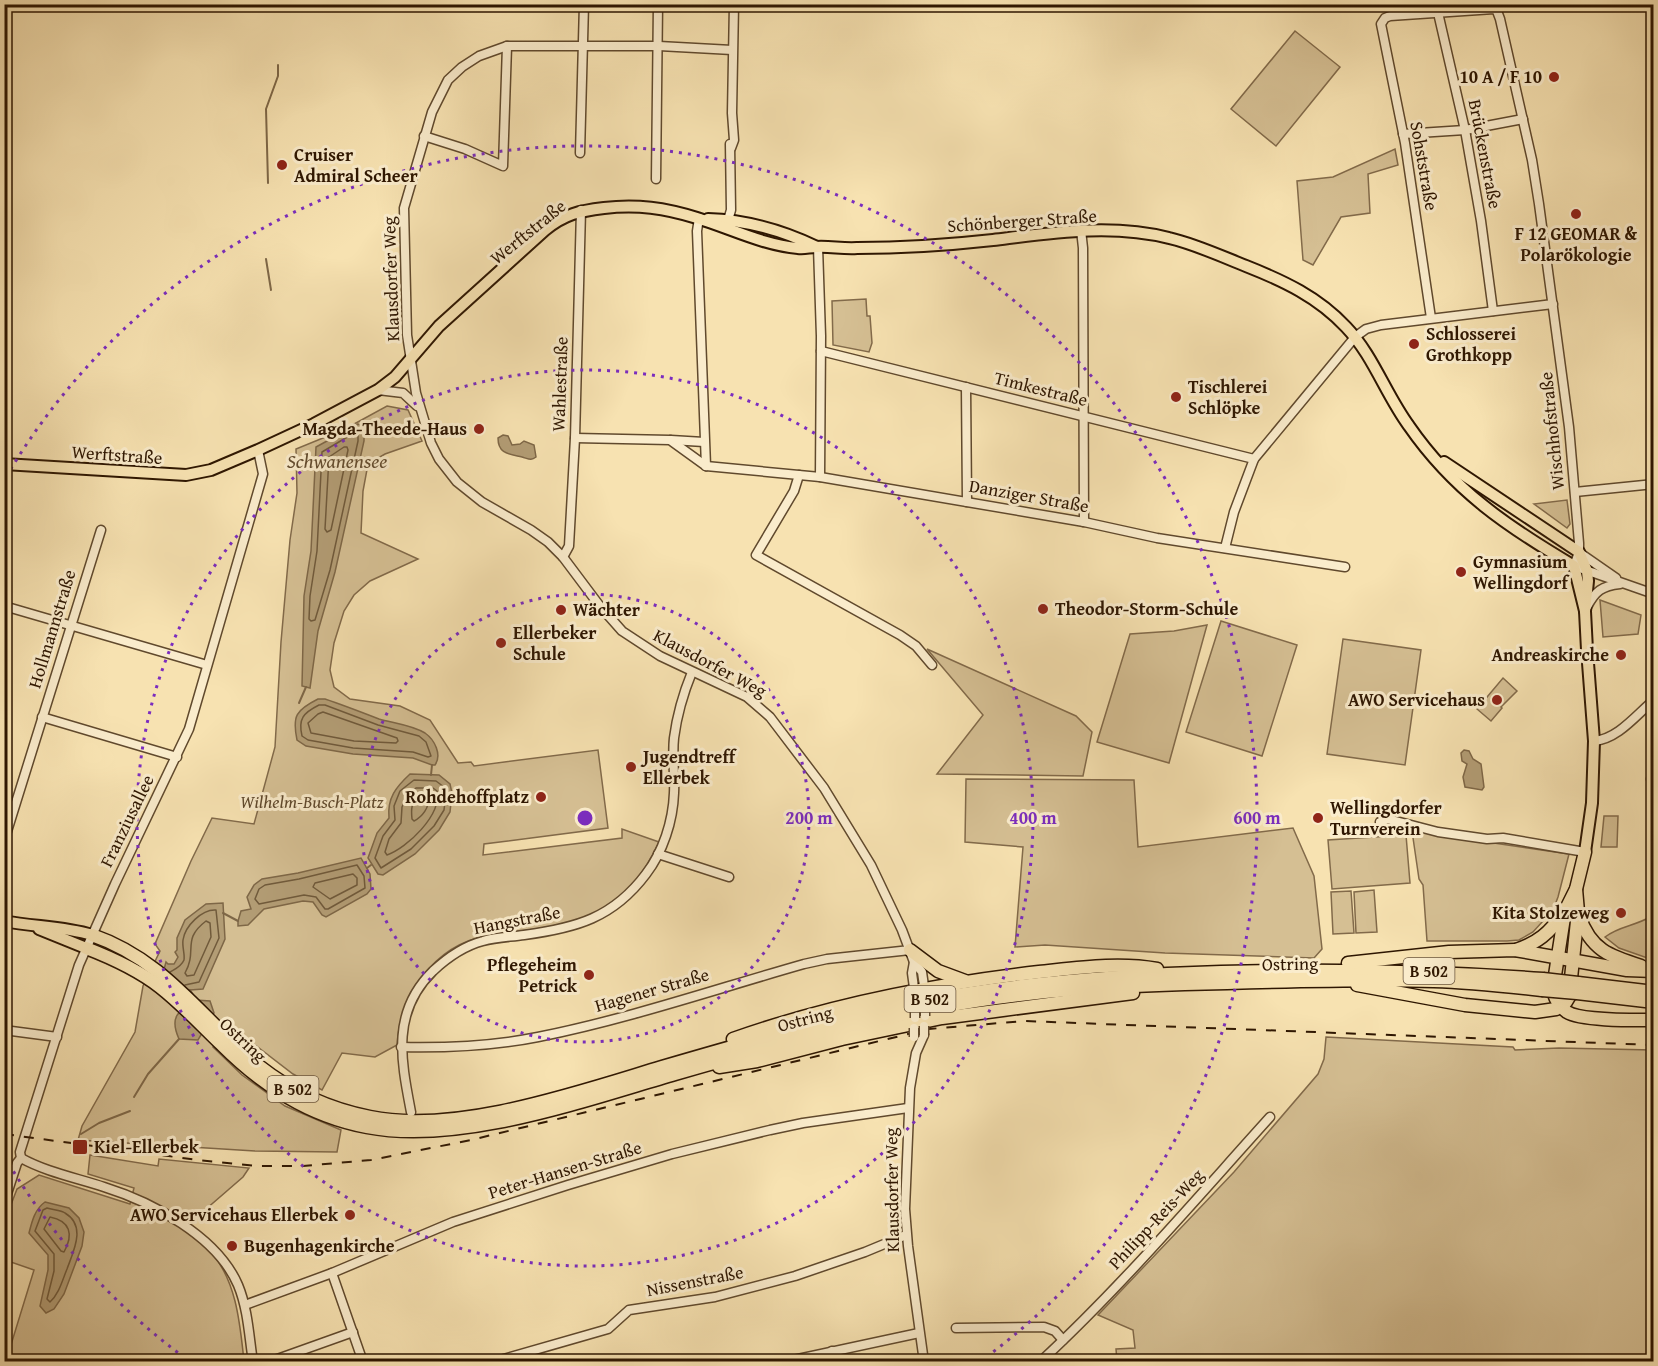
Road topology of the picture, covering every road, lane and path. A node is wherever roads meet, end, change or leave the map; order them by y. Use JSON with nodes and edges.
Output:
{"nodes":[{"id":1,"x":584,"y":4,"type":"edge"},
{"id":2,"x":658,"y":4,"type":"edge"},
{"id":3,"x":734,"y":4,"type":"edge"},
{"id":4,"x":1436,"y":9,"type":"edge"},
{"id":5,"x":507,"y":46,"type":"junction"},
{"id":6,"x":659,"y":46,"type":"junction"},
{"id":7,"x":584,"y":47,"type":"junction"},
{"id":8,"x":732,"y":50,"type":"junction"},
{"id":9,"x":1523,"y":119,"type":"junction"},
{"id":10,"x":1465,"y":130,"type":"junction"},
{"id":11,"x":1403,"y":134,"type":"junction"},
{"id":12,"x":424,"y":136,"type":"junction"},
{"id":13,"x":580,"y":153,"type":"dead end"},
{"id":14,"x":656,"y":179,"type":"dead end"},
{"id":15,"x":581,"y":210,"type":"junction"},
{"id":16,"x":699,"y":218,"type":"junction"},
{"id":17,"x":728,"y":220,"type":"junction"},
{"id":18,"x":1081,"y":230,"type":"junction"},
{"id":19,"x":818,"y":247,"type":"junction"},
{"id":20,"x":1553,"y":304,"type":"junction"},
{"id":21,"x":1493,"y":311,"type":"junction"},
{"id":22,"x":1431,"y":318,"type":"junction"},
{"id":23,"x":1355,"y":337,"type":"junction"},
{"id":24,"x":820,"y":351,"type":"junction"},
{"id":25,"x":411,"y":358,"type":"junction"},
{"id":26,"x":966,"y":387,"type":"junction"},
{"id":27,"x":378,"y":390,"type":"junction"},
{"id":28,"x":419,"y":410,"type":"junction"},
{"id":29,"x":1083,"y":417,"type":"junction"},
{"id":30,"x":575,"y":438,"type":"junction"},
{"id":31,"x":670,"y":440,"type":"junction"},
{"id":32,"x":704,"y":441,"type":"junction"},
{"id":33,"x":258,"y":450,"type":"junction"},
{"id":34,"x":1426,"y":450,"type":"junction"},
{"id":35,"x":1254,"y":459,"type":"junction"},
{"id":36,"x":4,"y":464,"type":"edge"},
{"id":37,"x":706,"y":466,"type":"junction"},
{"id":38,"x":799,"y":475,"type":"junction"},
{"id":39,"x":820,"y":477,"type":"junction"},
{"id":40,"x":1653,"y":484,"type":"edge"},
{"id":41,"x":1575,"y":492,"type":"junction"},
{"id":42,"x":967,"y":502,"type":"junction"},
{"id":43,"x":1083,"y":522,"type":"junction"},
{"id":44,"x":101,"y":530,"type":"dead end"},
{"id":45,"x":1225,"y":548,"type":"junction"},
{"id":46,"x":1579,"y":552,"type":"junction"},
{"id":47,"x":563,"y":557,"type":"junction"},
{"id":48,"x":1574,"y":566,"type":"junction"},
{"id":49,"x":1346,"y":567,"type":"dead end"},
{"id":50,"x":1587,"y":571,"type":"junction"},
{"id":51,"x":1624,"y":583,"type":"junction"},
{"id":52,"x":1653,"y":594,"type":"edge"},
{"id":53,"x":4,"y":606,"type":"edge"},
{"id":54,"x":1585,"y":611,"type":"junction"},
{"id":55,"x":71,"y":624,"type":"junction"},
{"id":56,"x":207,"y":665,"type":"junction"},
{"id":57,"x":932,"y":665,"type":"dead end"},
{"id":58,"x":692,"y":672,"type":"junction"},
{"id":59,"x":1653,"y":700,"type":"edge"},
{"id":60,"x":42,"y":717,"type":"junction"},
{"id":61,"x":1594,"y":741,"type":"junction"},
{"id":62,"x":177,"y":757,"type":"junction"},
{"id":63,"x":1380,"y":822,"type":"dead end"},
{"id":64,"x":4,"y":841,"type":"edge"},
{"id":65,"x":1585,"y":852,"type":"junction"},
{"id":66,"x":658,"y":854,"type":"junction"},
{"id":67,"x":729,"y":877,"type":"dead end"},
{"id":68,"x":1576,"y":889,"type":"junction"},
{"id":69,"x":1565,"y":911,"type":"junction"},
{"id":70,"x":1578,"y":912,"type":"junction"},
{"id":71,"x":4,"y":921,"type":"edge"},
{"id":72,"x":33,"y":926,"type":"junction"},
{"id":73,"x":92,"y":935,"type":"junction"},
{"id":74,"x":86,"y":948,"type":"junction"},
{"id":75,"x":1515,"y":950,"type":"junction"},
{"id":76,"x":912,"y":956,"type":"junction"},
{"id":77,"x":1556,"y":958,"type":"junction"},
{"id":78,"x":1573,"y":960,"type":"junction"},
{"id":79,"x":1314,"y":969,"type":"junction"},
{"id":80,"x":1653,"y":971,"type":"edge"},
{"id":81,"x":1176,"y":979,"type":"junction"},
{"id":82,"x":1338,"y":981,"type":"junction"},
{"id":83,"x":969,"y":982,"type":"junction"},
{"id":84,"x":1542,"y":984,"type":"junction"},
{"id":85,"x":1578,"y":988,"type":"junction"},
{"id":86,"x":920,"y":992,"type":"junction"},
{"id":87,"x":1653,"y":992,"type":"edge"},
{"id":88,"x":1653,"y":1002,"type":"edge"},
{"id":89,"x":1561,"y":1007,"type":"junction"},
{"id":90,"x":1653,"y":1020,"type":"edge"},
{"id":91,"x":919,"y":1026,"type":"junction"},
{"id":92,"x":4,"y":1030,"type":"edge"},
{"id":93,"x":57,"y":1037,"type":"junction"},
{"id":94,"x":223,"y":1040,"type":"junction"},
{"id":95,"x":401,"y":1047,"type":"junction"},
{"id":96,"x":690,"y":1059,"type":"junction"},
{"id":97,"x":702,"y":1066,"type":"junction"},
{"id":98,"x":908,"y":1108,"type":"junction"},
{"id":99,"x":411,"y":1112,"type":"dead end"},
{"id":100,"x":1270,"y":1117,"type":"dead end"},
{"id":101,"x":21,"y":1158,"type":"junction"},
{"id":102,"x":6,"y":1193,"type":"edge"},
{"id":103,"x":4,"y":1203,"type":"edge"},
{"id":104,"x":906,"y":1234,"type":"junction"},
{"id":105,"x":332,"y":1273,"type":"junction"},
{"id":106,"x":245,"y":1305,"type":"junction"},
{"id":107,"x":956,"y":1328,"type":"dead end"},
{"id":108,"x":353,"y":1332,"type":"junction"},
{"id":109,"x":918,"y":1333,"type":"junction"},
{"id":110,"x":1063,"y":1340,"type":"junction"},
{"id":111,"x":832,"y":1351,"type":"junction"},
{"id":112,"x":253,"y":1362,"type":"edge"},
{"id":113,"x":270,"y":1362,"type":"edge"},
{"id":114,"x":363,"y":1362,"type":"edge"},
{"id":115,"x":493,"y":1362,"type":"edge"},
{"id":116,"x":784,"y":1362,"type":"edge"},
{"id":117,"x":834,"y":1362,"type":"edge"},
{"id":118,"x":924,"y":1362,"type":"edge"},
{"id":119,"x":1040,"y":1362,"type":"edge"}],
"edges":[{"from":1,"to":7,"type":"street"},
{"from":2,"to":6,"type":"street"},
{"from":3,"to":8,"type":"street"},
{"from":4,"to":9,"type":"street","name":"Wischhofstraße"},
{"from":4,"to":10,"type":"street","name":"Brückenstraße"},
{"from":4,"to":11,"type":"street","name":"Sohststraße"},
{"from":5,"to":7,"type":"street"},
{"from":5,"to":12,"type":"street","name":"Klausdorfer Weg"},
{"from":5,"to":12,"type":"street"},
{"from":6,"to":7,"type":"street"},
{"from":6,"to":8,"type":"street"},
{"from":6,"to":14,"type":"street"},
{"from":7,"to":13,"type":"street"},
{"from":8,"to":17,"type":"street"},
{"from":9,"to":10,"type":"street"},
{"from":9,"to":20,"type":"street","name":"Wischhofstraße"},
{"from":10,"to":11,"type":"street"},
{"from":10,"to":21,"type":"street","name":"Brückenstraße"},
{"from":11,"to":22,"type":"street","name":"Sohststraße"},
{"from":12,"to":25,"type":"street","name":"Klausdorfer Weg"},
{"from":15,"to":16,"type":"main road","name":"Schönberger Straße"},
{"from":15,"to":25,"type":"main road","name":"Werftstraße"},
{"from":15,"to":30,"type":"street","name":"Wahlestraße"},
{"from":16,"to":17,"type":"main road","name":"Schönberger Straße"},
{"from":16,"to":19,"type":"main road","name":"Schönberger Straße"},
{"from":16,"to":32,"type":"street"},
{"from":17,"to":19,"type":"main road","name":"Schönberger Straße"},
{"from":18,"to":19,"type":"main road","name":"Schönberger Straße"},
{"from":18,"to":23,"type":"main road","name":"Schönberger Straße"},
{"from":18,"to":29,"type":"street"},
{"from":19,"to":24,"type":"street"},
{"from":20,"to":21,"type":"street"},
{"from":20,"to":41,"type":"street","name":"Wischhofstraße"},
{"from":21,"to":22,"type":"street"},
{"from":22,"to":23,"type":"street"},
{"from":23,"to":34,"type":"main road","name":"Schönberger Straße"},
{"from":23,"to":35,"type":"street"},
{"from":24,"to":26,"type":"street","name":"Timkestraße"},
{"from":24,"to":39,"type":"street"},
{"from":25,"to":27,"type":"main road","name":"Werftstraße"},
{"from":25,"to":28,"type":"street","name":"Klausdorfer Weg"},
{"from":26,"to":29,"type":"street","name":"Timkestraße"},
{"from":26,"to":42,"type":"street"},
{"from":27,"to":28,"type":"street","name":"Klausdorfer Weg"},
{"from":27,"to":33,"type":"main road","name":"Werftstraße"},
{"from":28,"to":47,"type":"street","name":"Klausdorfer Weg"},
{"from":29,"to":35,"type":"street","name":"Timkestraße"},
{"from":29,"to":43,"type":"street"},
{"from":30,"to":31,"type":"street"},
{"from":30,"to":47,"type":"street","name":"Wahlestraße"},
{"from":31,"to":32,"type":"street"},
{"from":31,"to":37,"type":"street"},
{"from":32,"to":37,"type":"street"},
{"from":33,"to":36,"type":"main road","name":"Werftstraße"},
{"from":33,"to":56,"type":"street","name":"Franziusallee"},
{"from":34,"to":46,"type":"main road","name":"Schönberger Straße"},
{"from":34,"to":48,"type":"main road","name":"Schönberger Straße"},
{"from":35,"to":45,"type":"street"},
{"from":37,"to":38,"type":"street","name":"Danziger Straße"},
{"from":38,"to":39,"type":"street","name":"Danziger Straße"},
{"from":38,"to":57,"type":"street"},
{"from":39,"to":42,"type":"street","name":"Danziger Straße"},
{"from":40,"to":41,"type":"street"},
{"from":41,"to":46,"type":"street","name":"Wischhofstraße"},
{"from":42,"to":43,"type":"street","name":"Danziger Straße"},
{"from":43,"to":45,"type":"street","name":"Danziger Straße"},
{"from":44,"to":55,"type":"street","name":"Hollmannstraße"},
{"from":45,"to":49,"type":"street","name":"Danziger Straße"},
{"from":46,"to":48,"type":"street"},
{"from":46,"to":50,"type":"main road","name":"Wischhofstraße"},
{"from":46,"to":51,"type":"street","name":"Schönberger Straße"},
{"from":47,"to":58,"type":"street","name":"Klausdorfer Weg"},
{"from":48,"to":50,"type":"street","name":"Schönberger Straße"},
{"from":48,"to":54,"type":"main road"},
{"from":50,"to":51,"type":"street","name":"Schönberger Straße"},
{"from":50,"to":54,"type":"main road","name":"Wischhofstraße"},
{"from":51,"to":52,"type":"street","name":"Schönberger Straße"},
{"from":51,"to":54,"type":"street"},
{"from":53,"to":55,"type":"street"},
{"from":54,"to":61,"type":"main road","name":"Wischhofstraße"},
{"from":55,"to":56,"type":"street"},
{"from":55,"to":60,"type":"street","name":"Hollmannstraße"},
{"from":56,"to":62,"type":"street","name":"Franziusallee"},
{"from":58,"to":66,"type":"street","name":"Hangstraße"},
{"from":58,"to":76,"type":"street","name":"Klausdorfer Weg"},
{"from":59,"to":61,"type":"street"},
{"from":60,"to":62,"type":"street"},
{"from":60,"to":64,"type":"street","name":"Hollmannstraße"},
{"from":61,"to":65,"type":"main road","name":"Wischhofstraße"},
{"from":62,"to":73,"type":"street","name":"Franziusallee"},
{"from":63,"to":65,"type":"street"},
{"from":65,"to":68,"type":"highway"},
{"from":66,"to":67,"type":"street"},
{"from":66,"to":95,"type":"street","name":"Hangstraße"},
{"from":68,"to":69,"type":"highway"},
{"from":68,"to":70,"type":"highway"},
{"from":69,"to":75,"type":"highway"},
{"from":69,"to":77,"type":"highway"},
{"from":70,"to":78,"type":"highway"},
{"from":70,"to":80,"type":"highway"},
{"from":71,"to":72,"type":"main road","name":"Ostring","number":"B 502"},
{"from":72,"to":73,"type":"main road","name":"Ostring","number":"B 502"},
{"from":72,"to":74,"type":"main road","name":"Ostring","number":"B 502"},
{"from":73,"to":74,"type":"street","name":"Franziusallee"},
{"from":73,"to":94,"type":"highway","name":"Ostring","number":"B 502"},
{"from":74,"to":93,"type":"street","name":"Franziusallee"},
{"from":74,"to":94,"type":"highway","name":"Ostring","number":"B 502"},
{"from":75,"to":77,"type":"highway"},
{"from":75,"to":79,"type":"highway"},
{"from":76,"to":83,"type":"highway"},
{"from":76,"to":86,"type":"street","name":"Klausdorfer Weg"},
{"from":76,"to":95,"type":"street","name":"Hagener Straße"},
{"from":77,"to":78,"type":"highway"},
{"from":77,"to":89,"type":"highway"},
{"from":78,"to":80,"type":"highway"},
{"from":78,"to":89,"type":"highway"},
{"from":79,"to":81,"type":"highway","name":"Ostring","number":"B 502"},
{"from":79,"to":84,"type":"highway","name":"Ostring","number":"B 502"},
{"from":81,"to":82,"type":"highway","name":"Ostring","number":"B 502"},
{"from":81,"to":83,"type":"highway"},
{"from":81,"to":91,"type":"highway"},
{"from":81,"to":96,"type":"highway","name":"Ostring","number":"B 502"},
{"from":81,"to":97,"type":"highway","name":"Ostring","number":"B 502"},
{"from":82,"to":84,"type":"highway","name":"Ostring","number":"B 502"},
{"from":82,"to":89,"type":"highway"},
{"from":83,"to":86,"type":"highway"},
{"from":84,"to":85,"type":"highway","name":"Ostring","number":"B 502","bridge":true},
{"from":85,"to":87,"type":"highway","name":"Ostring","number":"B 502"},
{"from":85,"to":88,"type":"highway","name":"Ostring","number":"B 502"},
{"from":86,"to":91,"type":"street","name":"Klausdorfer Weg","bridge":true},
{"from":86,"to":96,"type":"highway"},
{"from":89,"to":90,"type":"highway"},
{"from":91,"to":97,"type":"highway"},
{"from":91,"to":98,"type":"street","name":"Klausdorfer Weg"},
{"from":92,"to":93,"type":"street"},
{"from":93,"to":101,"type":"street","name":"Franziusallee"},
{"from":94,"to":96,"type":"highway","name":"Ostring","number":"B 502"},
{"from":94,"to":97,"type":"highway","name":"Ostring","number":"B 502"},
{"from":95,"to":99,"type":"street","name":"Hangstraße"},
{"from":98,"to":104,"type":"street","name":"Klausdorfer Weg"},
{"from":98,"to":105,"type":"street","name":"Peter-Hansen-Straße"},
{"from":100,"to":110,"type":"street","name":"Philipp-Reis-Weg"},
{"from":101,"to":102,"type":"street","name":"Franziusallee"},
{"from":101,"to":106,"type":"street"},
{"from":102,"to":103,"type":"street","name":"Franziusallee"},
{"from":104,"to":109,"type":"street","name":"Klausdorfer Weg"},
{"from":104,"to":115,"type":"street","name":"Nissenstraße"},
{"from":105,"to":106,"type":"street","name":"Peter-Hansen-Straße"},
{"from":105,"to":108,"type":"street"},
{"from":106,"to":112,"type":"street"},
{"from":107,"to":110,"type":"street"},
{"from":108,"to":113,"type":"street"},
{"from":108,"to":114,"type":"street"},
{"from":109,"to":111,"type":"street"},
{"from":109,"to":118,"type":"street","name":"Klausdorfer Weg"},
{"from":110,"to":119,"type":"street","name":"Philipp-Reis-Weg"},
{"from":111,"to":116,"type":"street"},
{"from":111,"to":117,"type":"street"}]}
